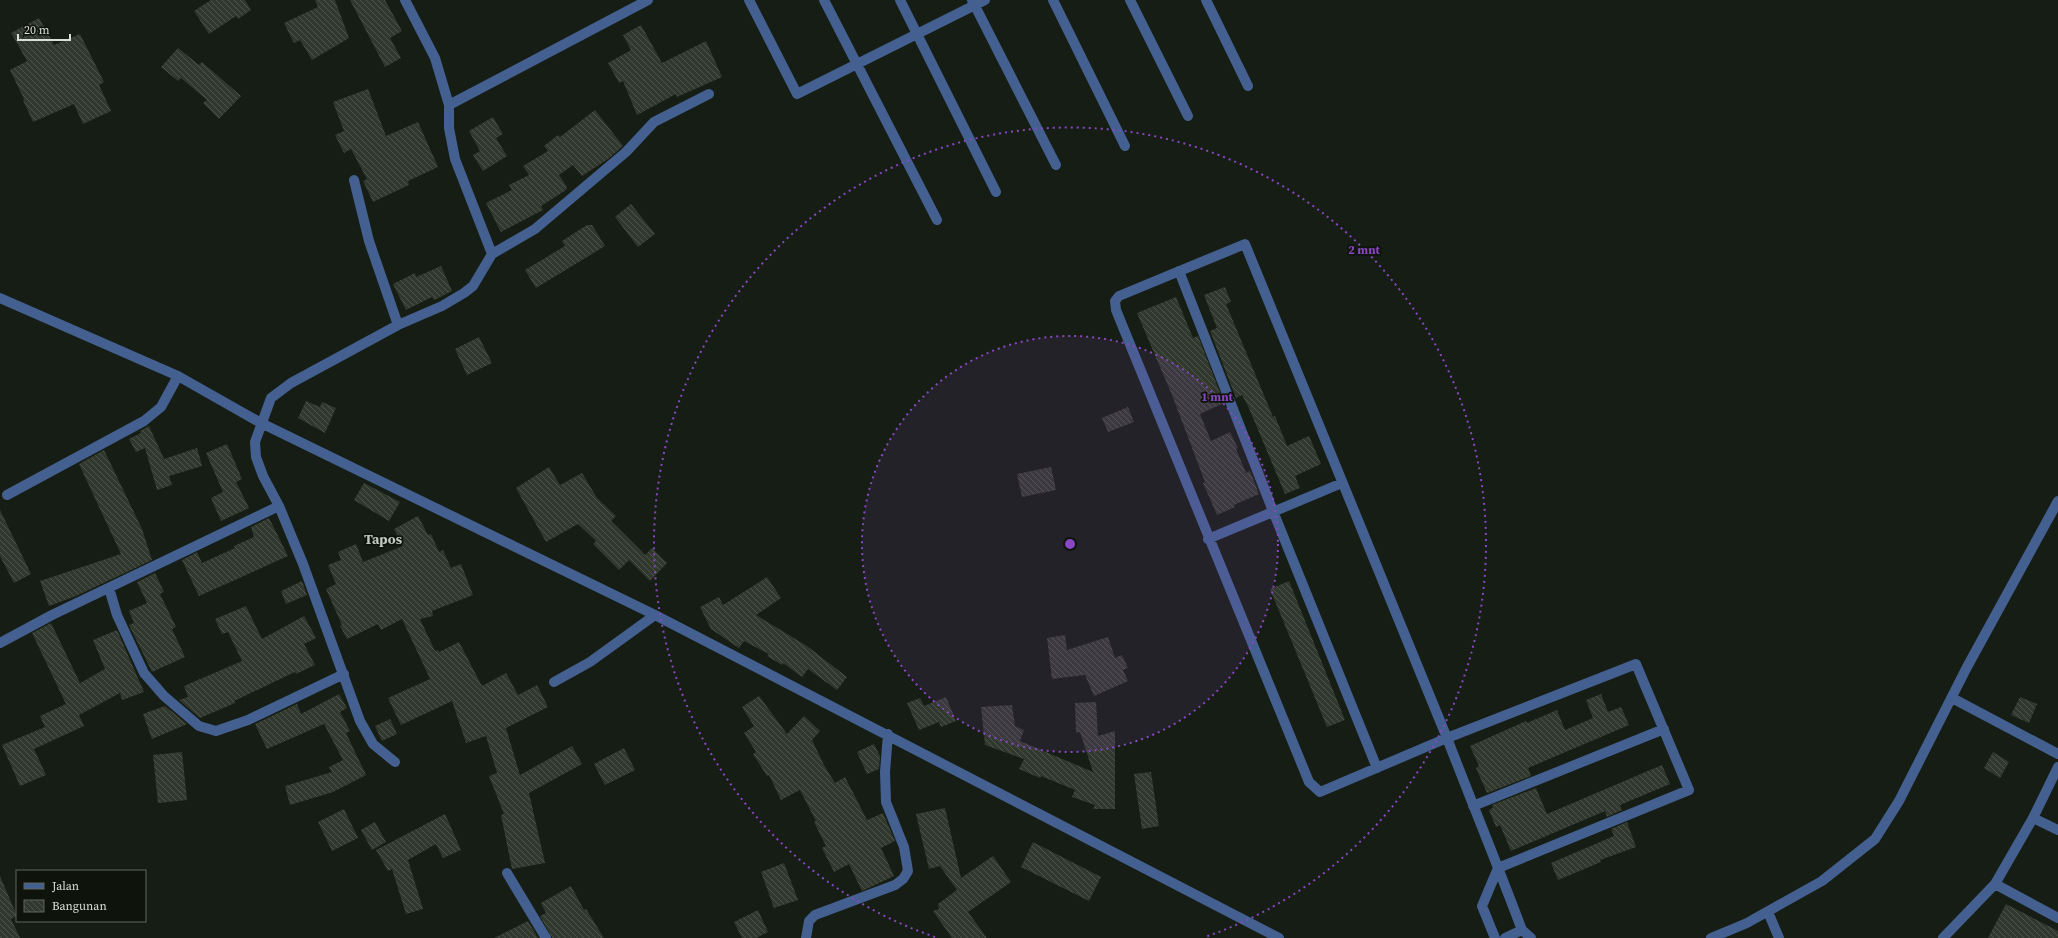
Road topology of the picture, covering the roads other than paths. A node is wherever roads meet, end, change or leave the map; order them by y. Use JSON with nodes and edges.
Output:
{"nodes":[{"id":1,"x":404,"y":0,"type":"edge"},
{"id":2,"x":648,"y":0,"type":"edge"},
{"id":3,"x":749,"y":0,"type":"edge"},
{"id":4,"x":824,"y":0,"type":"edge"},
{"id":5,"x":900,"y":0,"type":"edge"},
{"id":6,"x":985,"y":0,"type":"edge"},
{"id":7,"x":1053,"y":0,"type":"edge"},
{"id":8,"x":1130,"y":0,"type":"edge"},
{"id":9,"x":1206,"y":0,"type":"edge"},
{"id":10,"x":973,"y":3,"type":"edge"},
{"id":11,"x":917,"y":34,"type":"junction"},
{"id":12,"x":857,"y":64,"type":"junction"},
{"id":13,"x":1248,"y":86,"type":"dead end"},
{"id":14,"x":709,"y":94,"type":"dead end"},
{"id":15,"x":449,"y":105,"type":"junction"},
{"id":16,"x":1188,"y":116,"type":"dead end"},
{"id":17,"x":1125,"y":146,"type":"dead end"},
{"id":18,"x":1056,"y":166,"type":"dead end"},
{"id":19,"x":354,"y":180,"type":"dead end"},
{"id":20,"x":996,"y":192,"type":"dead end"},
{"id":21,"x":936,"y":220,"type":"dead end"},
{"id":22,"x":492,"y":254,"type":"junction"},
{"id":23,"x":1179,"y":271,"type":"junction"},
{"id":24,"x":0,"y":298,"type":"edge"},
{"id":25,"x":398,"y":325,"type":"junction"},
{"id":26,"x":178,"y":376,"type":"junction"},
{"id":27,"x":261,"y":423,"type":"junction"},
{"id":28,"x":1342,"y":483,"type":"junction"},
{"id":29,"x":7,"y":495,"type":"dead end"},
{"id":30,"x":2058,"y":501,"type":"edge"},
{"id":31,"x":280,"y":506,"type":"junction"},
{"id":32,"x":1273,"y":511,"type":"junction"},
{"id":33,"x":1208,"y":539,"type":"junction"},
{"id":34,"x":109,"y":588,"type":"junction"},
{"id":35,"x":655,"y":615,"type":"junction"},
{"id":36,"x":0,"y":643,"type":"edge"},
{"id":37,"x":344,"y":674,"type":"junction"},
{"id":38,"x":554,"y":682,"type":"dead end"},
{"id":39,"x":1952,"y":698,"type":"junction"},
{"id":40,"x":1664,"y":729,"type":"junction"},
{"id":41,"x":888,"y":734,"type":"junction"},
{"id":42,"x":1447,"y":738,"type":"junction"},
{"id":43,"x":2058,"y":754,"type":"edge"},
{"id":44,"x":395,"y":762,"type":"dead end"},
{"id":45,"x":2058,"y":767,"type":"edge"},
{"id":46,"x":1377,"y":768,"type":"junction"},
{"id":47,"x":1473,"y":806,"type":"junction"},
{"id":48,"x":2033,"y":818,"type":"junction"},
{"id":49,"x":2058,"y":830,"type":"edge"},
{"id":50,"x":1498,"y":868,"type":"junction"},
{"id":51,"x":507,"y":873,"type":"dead end"},
{"id":52,"x":1995,"y":884,"type":"junction"},
{"id":53,"x":1768,"y":912,"type":"junction"},
{"id":54,"x":2058,"y":918,"type":"edge"},
{"id":55,"x":1522,"y":930,"type":"junction"},
{"id":56,"x":546,"y":938,"type":"edge"},
{"id":57,"x":806,"y":938,"type":"edge"},
{"id":58,"x":1279,"y":938,"type":"edge"},
{"id":59,"x":1495,"y":938,"type":"edge"},
{"id":60,"x":1505,"y":938,"type":"edge"},
{"id":61,"x":1531,"y":938,"type":"edge"},
{"id":62,"x":1711,"y":938,"type":"edge"},
{"id":63,"x":1780,"y":938,"type":"edge"},
{"id":64,"x":1944,"y":938,"type":"edge"}],
"edges":[{"from":1,"to":15,"type":"street"},
{"from":2,"to":15,"type":"street"},
{"from":3,"to":12,"type":"street"},
{"from":4,"to":12,"type":"street"},
{"from":5,"to":11,"type":"street"},
{"from":6,"to":10,"type":"street"},
{"from":7,"to":17,"type":"street"},
{"from":8,"to":16,"type":"street"},
{"from":9,"to":13,"type":"street"},
{"from":10,"to":11,"type":"street"},
{"from":10,"to":18,"type":"street"},
{"from":11,"to":12,"type":"street"},
{"from":11,"to":20,"type":"street"},
{"from":12,"to":21,"type":"street"},
{"from":14,"to":22,"type":"street"},
{"from":15,"to":22,"type":"street"},
{"from":19,"to":25,"type":"street"},
{"from":22,"to":25,"type":"street"},
{"from":23,"to":28,"type":"street"},
{"from":23,"to":32,"type":"street"},
{"from":23,"to":33,"type":"street"},
{"from":24,"to":26,"type":"street"},
{"from":25,"to":27,"type":"street"},
{"from":26,"to":27,"type":"street"},
{"from":26,"to":29,"type":"street"},
{"from":27,"to":31,"type":"street"},
{"from":27,"to":35,"type":"street"},
{"from":28,"to":32,"type":"street"},
{"from":28,"to":42,"type":"street"},
{"from":30,"to":39,"type":"street"},
{"from":31,"to":34,"type":"street"},
{"from":31,"to":37,"type":"street"},
{"from":32,"to":33,"type":"street"},
{"from":32,"to":46,"type":"street"},
{"from":33,"to":46,"type":"street"},
{"from":34,"to":36,"type":"street"},
{"from":34,"to":37,"type":"street"},
{"from":35,"to":38,"type":"street"},
{"from":35,"to":41,"type":"street"},
{"from":37,"to":44,"type":"street"},
{"from":39,"to":43,"type":"street"},
{"from":39,"to":53,"type":"street"},
{"from":40,"to":42,"type":"street"},
{"from":40,"to":47,"type":"street"},
{"from":40,"to":50,"type":"street"},
{"from":41,"to":57,"type":"street"},
{"from":41,"to":58,"type":"street"},
{"from":42,"to":46,"type":"street"},
{"from":42,"to":47,"type":"street"},
{"from":45,"to":48,"type":"street"},
{"from":47,"to":50,"type":"street"},
{"from":48,"to":49,"type":"street"},
{"from":48,"to":52,"type":"street"},
{"from":50,"to":55,"type":"street"},
{"from":50,"to":59,"type":"street"},
{"from":51,"to":56,"type":"street"},
{"from":52,"to":54,"type":"street"},
{"from":52,"to":64,"type":"street"},
{"from":53,"to":62,"type":"street"},
{"from":53,"to":63,"type":"street"},
{"from":55,"to":60,"type":"street"},
{"from":55,"to":61,"type":"street"}]}
